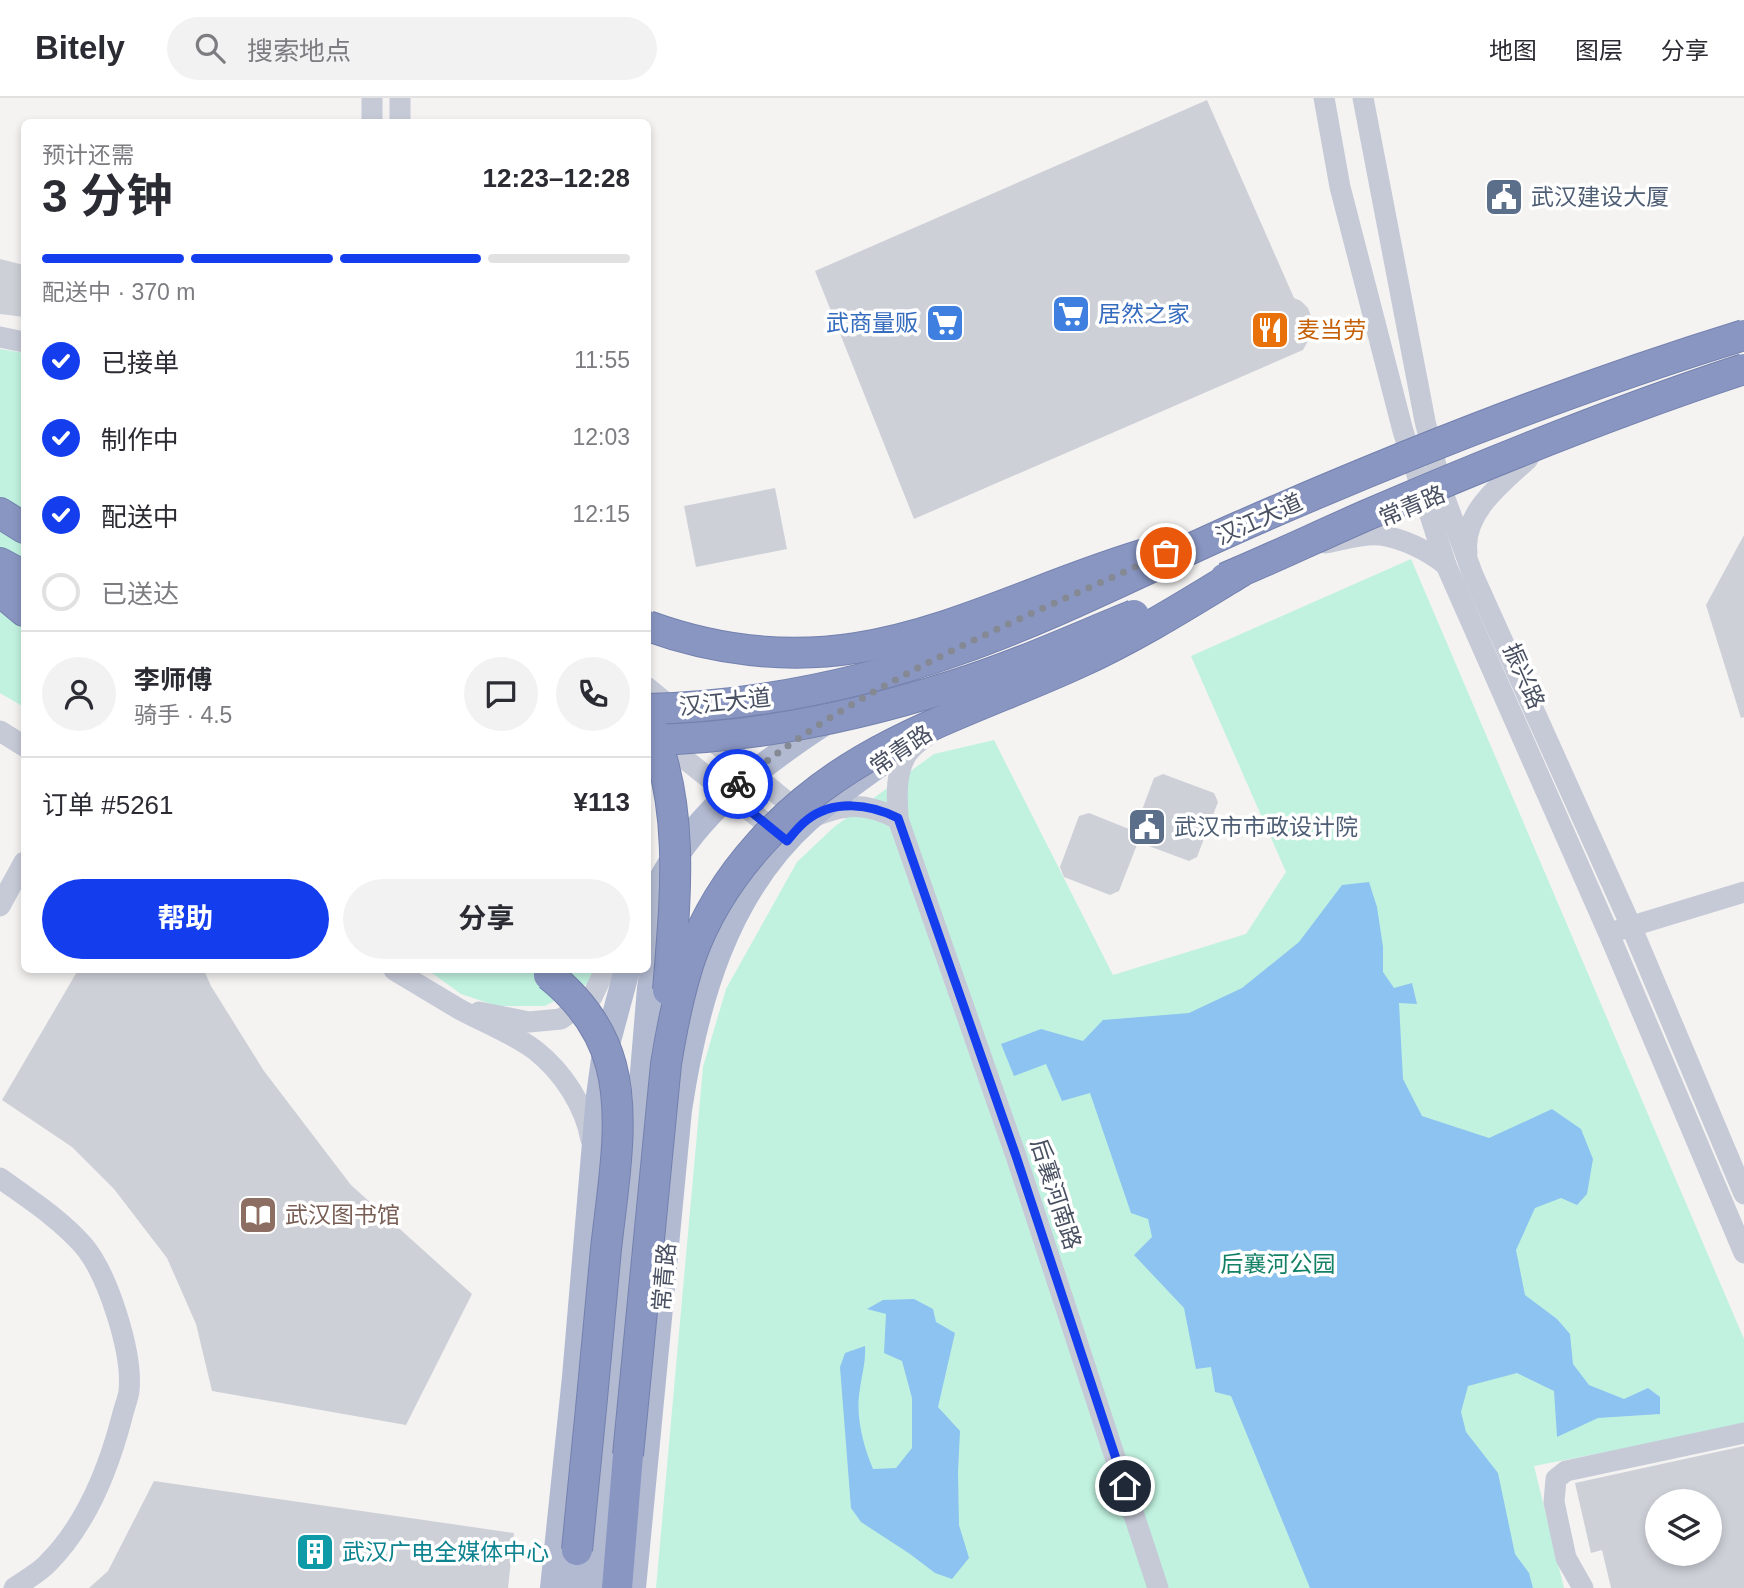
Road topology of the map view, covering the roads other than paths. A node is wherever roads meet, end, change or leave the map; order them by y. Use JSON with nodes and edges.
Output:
{"nodes":[{"id":1,"x":372,"y":98,"type":"edge"},
{"id":2,"x":400,"y":98,"type":"edge"},
{"id":3,"x":1324,"y":98,"type":"edge"},
{"id":4,"x":1363,"y":98,"type":"edge"},
{"id":5,"x":372,"y":119,"type":"edge"},
{"id":6,"x":400,"y":119,"type":"edge"},
{"id":7,"x":1744,"y":327,"type":"edge"},
{"id":8,"x":1744,"y":335,"type":"edge"},
{"id":9,"x":0,"y":337,"type":"edge"},
{"id":10,"x":21,"y":341,"type":"edge"},
{"id":11,"x":1744,"y":369,"type":"edge"},
{"id":12,"x":1744,"y":382,"type":"edge"},
{"id":13,"x":1419,"y":443,"type":"junction"},
{"id":14,"x":1528,"y":459,"type":"junction"},
{"id":15,"x":1434,"y":496,"type":"junction"},
{"id":16,"x":0,"y":511,"type":"edge"},
{"id":17,"x":21,"y":519,"type":"edge"},
{"id":18,"x":21,"y":526,"type":"edge"},
{"id":19,"x":1240,"y":527,"type":"junction"},
{"id":20,"x":1325,"y":543,"type":"junction"},
{"id":21,"x":0,"y":563,"type":"edge"},
{"id":22,"x":1446,"y":565,"type":"junction"},
{"id":23,"x":1242,"y":571,"type":"junction"},
{"id":24,"x":21,"y":574,"type":"edge"},
{"id":25,"x":1473,"y":575,"type":"junction"},
{"id":26,"x":0,"y":591,"type":"edge"},
{"id":27,"x":21,"y":608,"type":"edge"},
{"id":28,"x":651,"y":627,"type":"edge"},
{"id":29,"x":651,"y":691,"type":"edge"},
{"id":30,"x":966,"y":707,"type":"junction"},
{"id":31,"x":651,"y":709,"type":"edge"},
{"id":32,"x":651,"y":728,"type":"edge"},
{"id":33,"x":0,"y":731,"type":"edge"},
{"id":34,"x":651,"y":731,"type":"edge"},
{"id":35,"x":651,"y":740,"type":"edge"},
{"id":36,"x":21,"y":744,"type":"edge"},
{"id":37,"x":751,"y":774,"type":"junction"},
{"id":38,"x":728,"y":793,"type":"junction"},
{"id":39,"x":898,"y":818,"type":"junction"},
{"id":40,"x":808,"y":819,"type":"junction"},
{"id":41,"x":787,"y":841,"type":"junction"},
{"id":42,"x":673,"y":858,"type":"junction"},
{"id":43,"x":21,"y":868,"type":"edge"},
{"id":44,"x":1744,"y":892,"type":"edge"},
{"id":45,"x":651,"y":900,"type":"edge"},
{"id":46,"x":0,"y":906,"type":"edge"},
{"id":47,"x":1631,"y":926,"type":"junction"},
{"id":48,"x":1609,"y":934,"type":"junction"},
{"id":49,"x":399,"y":973,"type":"edge"},
{"id":50,"x":544,"y":973,"type":"edge"},
{"id":51,"x":604,"y":973,"type":"edge"},
{"id":52,"x":626,"y":973,"type":"edge"},
{"id":53,"x":458,"y":1008,"type":"junction"},
{"id":54,"x":666,"y":1064,"type":"junction"},
{"id":55,"x":594,"y":1156,"type":"junction"},
{"id":56,"x":0,"y":1178,"type":"edge"},
{"id":57,"x":1744,"y":1194,"type":"edge"},
{"id":58,"x":1744,"y":1253,"type":"edge"},
{"id":59,"x":1744,"y":1433,"type":"edge"},
{"id":60,"x":567,"y":1549,"type":"junction"},
{"id":61,"x":14,"y":1588,"type":"edge"},
{"id":62,"x":552,"y":1588,"type":"edge"},
{"id":63,"x":574,"y":1588,"type":"edge"},
{"id":64,"x":595,"y":1588,"type":"edge"},
{"id":65,"x":617,"y":1588,"type":"edge"},
{"id":66,"x":633,"y":1588,"type":"edge"},
{"id":67,"x":1158,"y":1588,"type":"edge"},
{"id":68,"x":1583,"y":1588,"type":"edge"}],
"edges":[{"from":1,"to":5,"type":"street"},
{"from":2,"to":6,"type":"street"},
{"from":3,"to":13,"type":"street","name":"振兴路"},
{"from":4,"to":13,"type":"street","name":"振兴路"},
{"from":7,"to":13,"type":"main road"},
{"from":8,"to":19,"type":"highway","name":"汉江大道","bridge":true},
{"from":9,"to":10,"type":"street"},
{"from":11,"to":23,"type":"highway","name":"汉江大道","bridge":true},
{"from":12,"to":14,"type":"main road","name":"常青路"},
{"from":13,"to":15,"type":"street","name":"振兴路"},
{"from":13,"to":37,"type":"main road"},
{"from":14,"to":15,"type":"main road","name":"常青路"},
{"from":14,"to":25,"type":"street","name":"振兴路"},
{"from":15,"to":20,"type":"main road","name":"常青路"},
{"from":15,"to":22,"type":"street","name":"振兴路"},
{"from":15,"to":25,"type":"street","name":"振兴路"},
{"from":16,"to":17,"type":"highway"},
{"from":16,"to":18,"type":"highway"},
{"from":19,"to":28,"type":"highway","bridge":true},
{"from":19,"to":31,"type":"highway","name":"汉江大道","bridge":true},
{"from":20,"to":22,"type":"street"},
{"from":20,"to":30,"type":"main road","name":"常青路"},
{"from":21,"to":24,"type":"highway"},
{"from":22,"to":48,"type":"street","name":"振兴路"},
{"from":23,"to":35,"type":"highway","name":"汉江大道","bridge":true},
{"from":23,"to":54,"type":"highway","bridge":true},
{"from":25,"to":47,"type":"street","name":"振兴路"},
{"from":26,"to":27,"type":"highway"},
{"from":29,"to":37,"type":"street"},
{"from":30,"to":39,"type":"street","name":"后襄河南路"},
{"from":30,"to":40,"type":"main road","name":"常青路"},
{"from":32,"to":54,"type":"highway","bridge":true},
{"from":33,"to":36,"type":"street"},
{"from":34,"to":38,"type":"street"},
{"from":37,"to":38,"type":"main road"},
{"from":37,"to":40,"type":"street"},
{"from":38,"to":41,"type":"street"},
{"from":38,"to":42,"type":"main road"},
{"from":39,"to":40,"type":"street"},
{"from":39,"to":67,"type":"street","name":"后襄河南路"},
{"from":40,"to":41,"type":"main road","name":"常青路"},
{"from":41,"to":66,"type":"main road","name":"常青路"},
{"from":42,"to":45,"type":"main road"},
{"from":42,"to":64,"type":"main road"},
{"from":43,"to":46,"type":"street"},
{"from":44,"to":47,"type":"street"},
{"from":47,"to":48,"type":"street"},
{"from":47,"to":57,"type":"street","name":"振兴路"},
{"from":48,"to":58,"type":"street","name":"振兴路"},
{"from":49,"to":53,"type":"street"},
{"from":50,"to":60,"type":"highway","bridge":true},
{"from":51,"to":53,"type":"street"},
{"from":52,"to":55,"type":"main road"},
{"from":53,"to":55,"type":"street"},
{"from":54,"to":65,"type":"highway","bridge":true},
{"from":55,"to":60,"type":"main road"},
{"from":56,"to":61,"type":"street"},
{"from":59,"to":68,"type":"street"},
{"from":60,"to":62,"type":"main road"},
{"from":60,"to":63,"type":"main road"}]}
